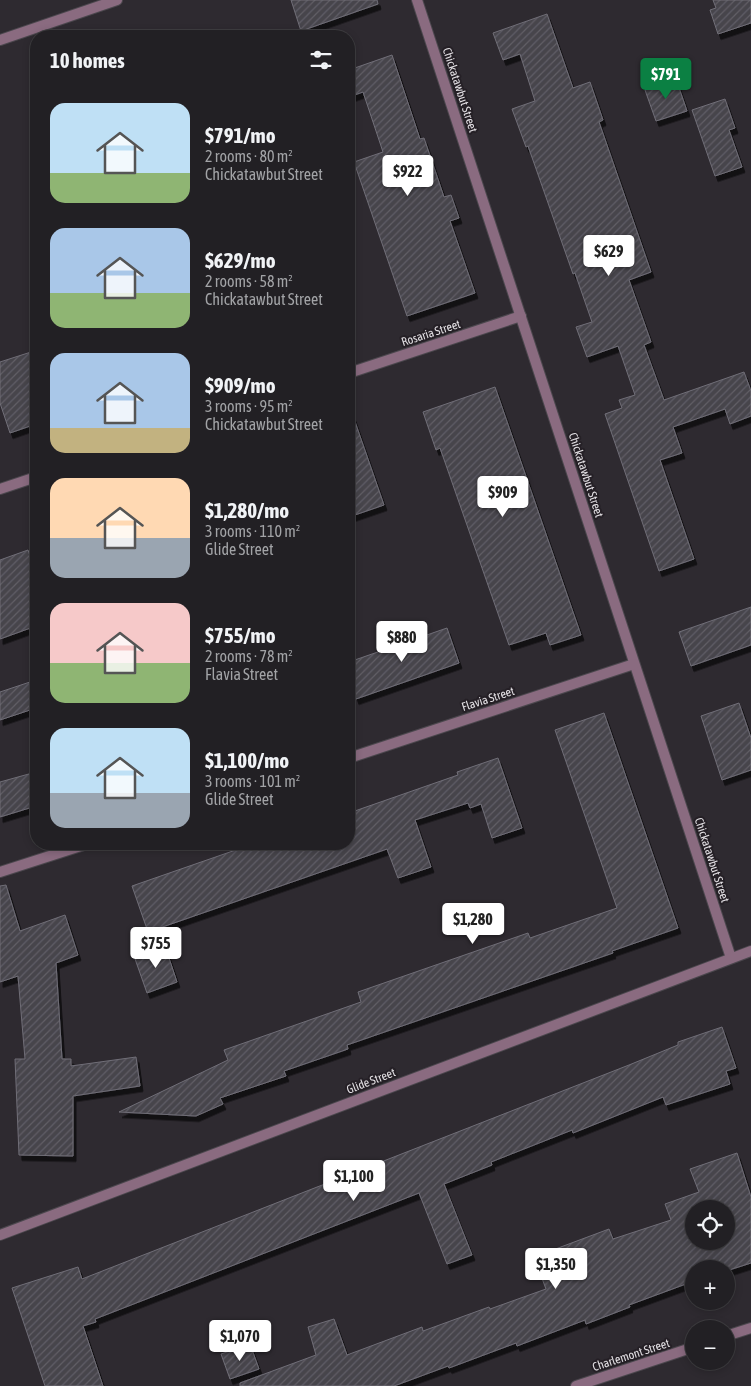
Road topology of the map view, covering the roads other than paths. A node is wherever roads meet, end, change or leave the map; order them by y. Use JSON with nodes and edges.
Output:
{"nodes":[{"id":1,"x":117,"y":0,"type":"edge"},
{"id":2,"x":417,"y":0,"type":"edge"},
{"id":3,"x":0,"y":40,"type":"edge"},
{"id":4,"x":521,"y":316,"type":"junction"},
{"id":5,"x":355,"y":371,"type":"edge"},
{"id":6,"x":30,"y":479,"type":"edge"},
{"id":7,"x":0,"y":489,"type":"edge"},
{"id":8,"x":634,"y":664,"type":"junction"},
{"id":9,"x":355,"y":756,"type":"edge"},
{"id":10,"x":68,"y":850,"type":"edge"},
{"id":11,"x":0,"y":872,"type":"edge"},
{"id":12,"x":751,"y":951,"type":"edge"},
{"id":13,"x":731,"y":958,"type":"junction"},
{"id":14,"x":0,"y":1235,"type":"edge"},
{"id":15,"x":751,"y":1328,"type":"edge"},
{"id":16,"x":735,"y":1333,"type":"edge"},
{"id":17,"x":685,"y":1350,"type":"edge"},
{"id":18,"x":597,"y":1383,"type":"edge"},
{"id":19,"x":576,"y":1386,"type":"edge"}],
"edges":[{"from":1,"to":3,"type":"street"},
{"from":2,"to":4,"type":"street","name":"Chickatawbut Street"},
{"from":4,"to":5,"type":"street","name":"Rosaria Street"},
{"from":4,"to":8,"type":"street","name":"Chickatawbut Street"},
{"from":6,"to":7,"type":"street"},
{"from":8,"to":9,"type":"street","name":"Flavia Street"},
{"from":8,"to":13,"type":"street","name":"Chickatawbut Street"},
{"from":10,"to":11,"type":"street"},
{"from":12,"to":13,"type":"street","name":"Glide Street"},
{"from":13,"to":14,"type":"street","name":"Glide Street"},
{"from":15,"to":16,"type":"street"},
{"from":17,"to":18,"type":"street","name":"Charlemont Street"},
{"from":18,"to":19,"type":"street","name":"Charlemont Street"}]}
